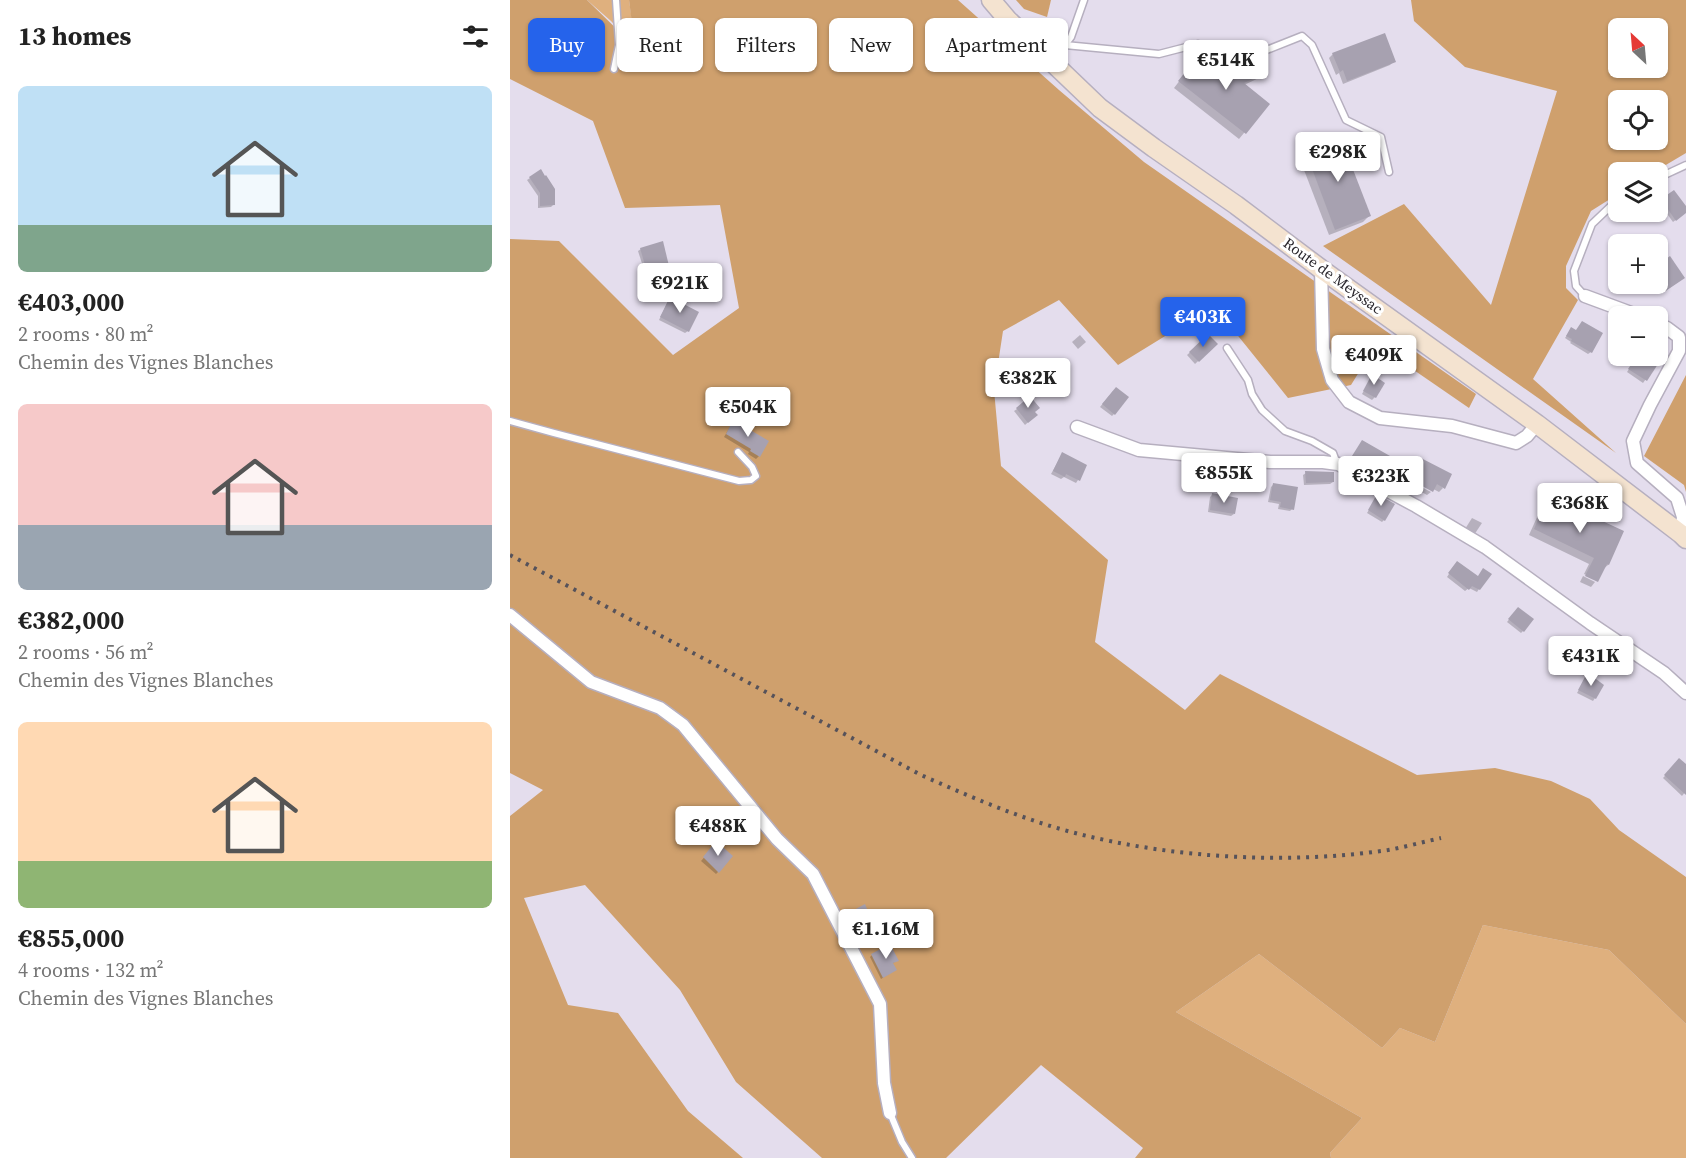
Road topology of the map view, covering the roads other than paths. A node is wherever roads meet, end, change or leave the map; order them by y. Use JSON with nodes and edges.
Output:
{"nodes":[{"id":1,"x":616,"y":0,"type":"edge"},
{"id":2,"x":991,"y":0,"type":"edge"},
{"id":3,"x":1084,"y":0,"type":"edge"},
{"id":4,"x":1006,"y":18,"type":"edge"},
{"id":5,"x":1068,"y":41,"type":"edge"},
{"id":6,"x":1068,"y":45,"type":"edge"},
{"id":7,"x":614,"y":69,"type":"dead end"},
{"id":8,"x":1062,"y":72,"type":"edge"},
{"id":9,"x":1686,"y":165,"type":"edge"},
{"id":10,"x":1389,"y":172,"type":"dead end"},
{"id":11,"x":1668,"y":173,"type":"edge"},
{"id":12,"x":1608,"y":209,"type":"edge"},
{"id":13,"x":1321,"y":268,"type":"junction"},
{"id":14,"x":1585,"y":296,"type":"joint"},
{"id":15,"x":1612,"y":306,"type":"edge"},
{"id":16,"x":1668,"y":328,"type":"edge"},
{"id":17,"x":1227,"y":348,"type":"dead end"},
{"id":18,"x":510,"y":421,"type":"edge"},
{"id":19,"x":1537,"y":424,"type":"junction"},
{"id":20,"x":1077,"y":427,"type":"dead end"},
{"id":21,"x":738,"y":452,"type":"dead end"},
{"id":22,"x":1338,"y":464,"type":"junction"},
{"id":23,"x":1684,"y":537,"type":"edge"},
{"id":24,"x":510,"y":615,"type":"edge"},
{"id":25,"x":1686,"y":693,"type":"edge"},
{"id":26,"x":890,"y":1113,"type":"joint"},
{"id":27,"x":912,"y":1158,"type":"edge"}],
"edges":[{"from":1,"to":7,"type":"lane"},
{"from":2,"to":4,"type":"main road","name":"Route de Meyssac"},
{"from":3,"to":5,"type":"lane"},
{"from":6,"to":10,"type":"lane"},
{"from":8,"to":13,"type":"main road","name":"Route de Meyssac"},
{"from":9,"to":11,"type":"lane"},
{"from":12,"to":14,"type":"lane"},
{"from":13,"to":19,"type":"main road","name":"Route de Meyssac"},
{"from":13,"to":19,"type":"street"},
{"from":14,"to":15,"type":"street"},
{"from":16,"to":23,"type":"street"},
{"from":17,"to":22,"type":"lane"},
{"from":18,"to":21,"type":"lane"},
{"from":19,"to":23,"type":"main road","name":"Route de Meyssac"},
{"from":20,"to":22,"type":"street"},
{"from":22,"to":25,"type":"street"},
{"from":24,"to":26,"type":"street"},
{"from":26,"to":27,"type":"lane"}]}
